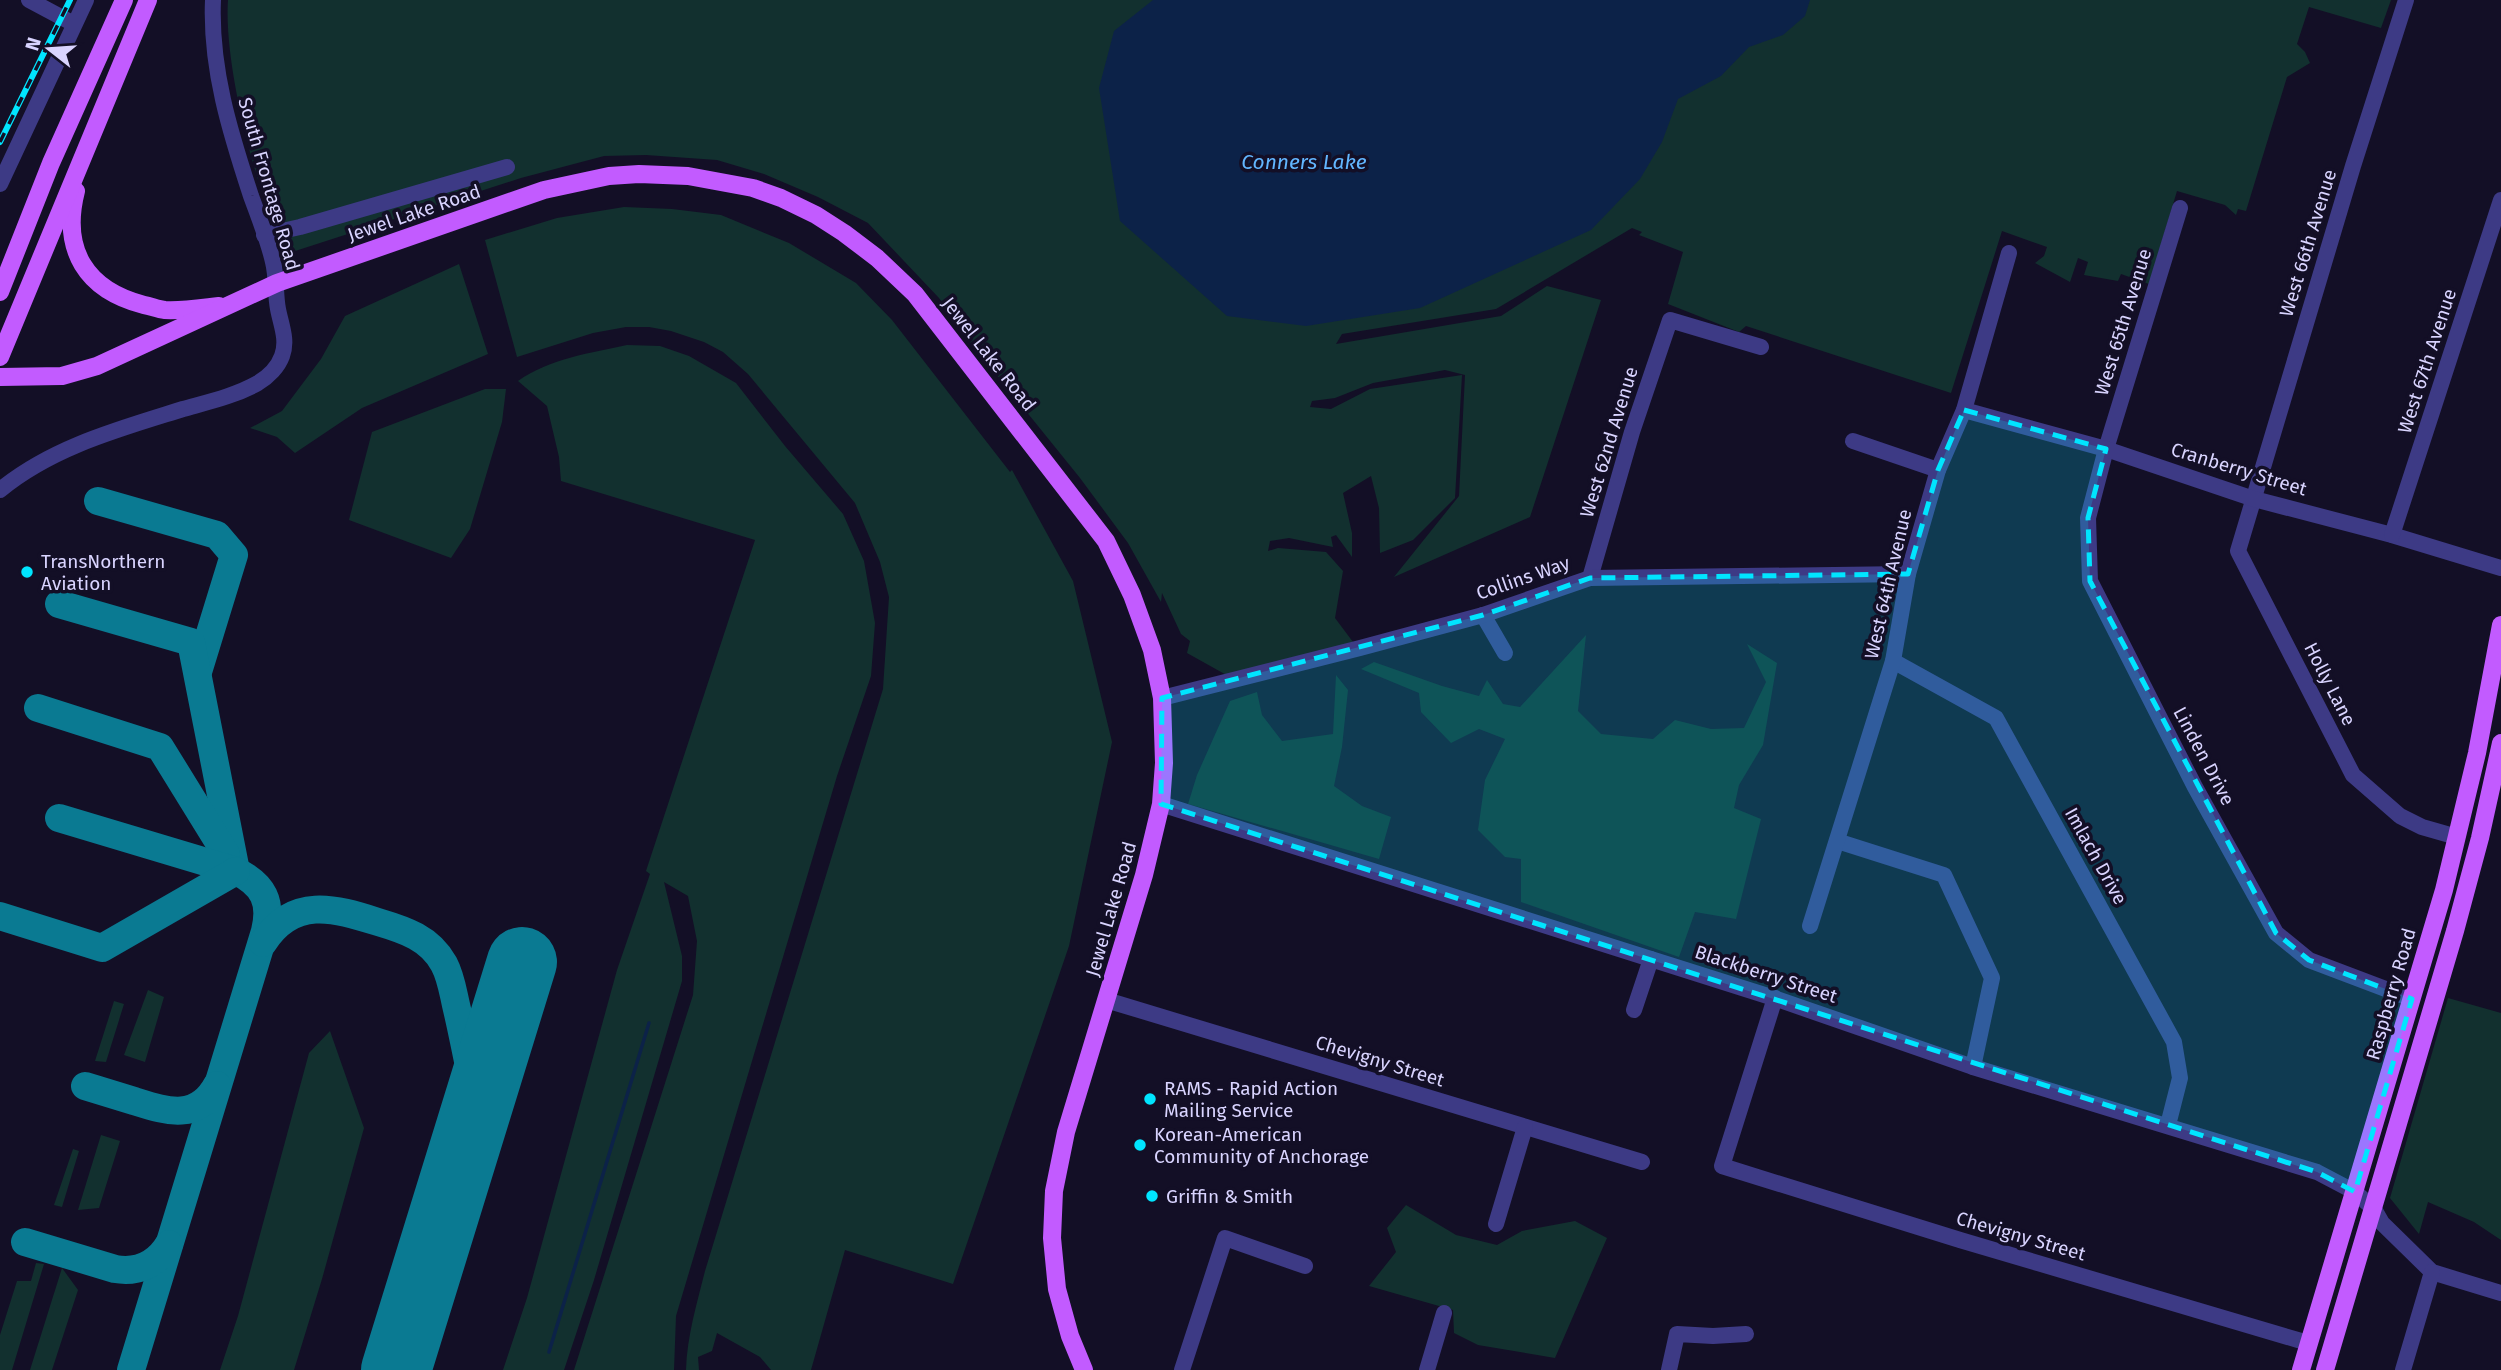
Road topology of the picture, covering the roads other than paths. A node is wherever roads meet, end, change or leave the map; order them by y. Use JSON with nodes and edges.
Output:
{"nodes":[{"id":1,"x":29,"y":0,"type":"edge"},
{"id":2,"x":86,"y":0,"type":"edge"},
{"id":3,"x":124,"y":0,"type":"edge"},
{"id":4,"x":148,"y":0,"type":"edge"},
{"id":5,"x":213,"y":0,"type":"edge"},
{"id":6,"x":2406,"y":0,"type":"edge"},
{"id":7,"x":74,"y":24,"type":"junction"},
{"id":8,"x":98,"y":118,"type":"junction"},
{"id":9,"x":507,"y":167,"type":"dead end"},
{"id":10,"x":0,"y":184,"type":"edge"},
{"id":11,"x":2501,"y":200,"type":"edge"},
{"id":12,"x":2180,"y":208,"type":"dead end"},
{"id":13,"x":264,"y":235,"type":"junction"},
{"id":14,"x":2009,"y":253,"type":"dead end"},
{"id":15,"x":277,"y":283,"type":"junction"},
{"id":16,"x":0,"y":292,"type":"edge"},
{"id":17,"x":229,"y":306,"type":"junction"},
{"id":18,"x":1760,"y":347,"type":"dead end"},
{"id":19,"x":0,"y":357,"type":"edge"},
{"id":20,"x":0,"y":377,"type":"edge"},
{"id":21,"x":1964,"y":410,"type":"junction"},
{"id":22,"x":1853,"y":441,"type":"dead end"},
{"id":23,"x":2106,"y":449,"type":"junction"},
{"id":24,"x":1938,"y":470,"type":"junction"},
{"id":25,"x":0,"y":490,"type":"edge"},
{"id":26,"x":2254,"y":499,"type":"junction"},
{"id":27,"x":2392,"y":535,"type":"junction"},
{"id":28,"x":2501,"y":568,"type":"edge"},
{"id":29,"x":1908,"y":574,"type":"junction"},
{"id":30,"x":1590,"y":578,"type":"junction"},
{"id":31,"x":1483,"y":615,"type":"junction"},
{"id":32,"x":2501,"y":625,"type":"edge"},
{"id":33,"x":1505,"y":653,"type":"dead end"},
{"id":34,"x":1893,"y":661,"type":"junction"},
{"id":35,"x":1163,"y":698,"type":"junction"},
{"id":36,"x":2501,"y":743,"type":"edge"},
{"id":37,"x":1161,"y":804,"type":"junction"},
{"id":38,"x":2457,"y":837,"type":"junction"},
{"id":39,"x":1837,"y":841,"type":"junction"},
{"id":40,"x":1810,"y":926,"type":"dead end"},
{"id":41,"x":1651,"y":959,"type":"junction"},
{"id":42,"x":1775,"y":998,"type":"junction"},
{"id":43,"x":2412,"y":999,"type":"junction"},
{"id":44,"x":1106,"y":1000,"type":"junction"},
{"id":45,"x":1634,"y":1010,"type":"dead end"},
{"id":46,"x":1973,"y":1067,"type":"junction"},
{"id":47,"x":2168,"y":1125,"type":"junction"},
{"id":48,"x":1525,"y":1128,"type":"junction"},
{"id":49,"x":1642,"y":1162,"type":"dead end"},
{"id":50,"x":2355,"y":1192,"type":"junction"},
{"id":51,"x":2374,"y":1209,"type":"junction"},
{"id":52,"x":1496,"y":1224,"type":"dead end"},
{"id":53,"x":1305,"y":1266,"type":"dead end"},
{"id":54,"x":2432,"y":1272,"type":"junction"},
{"id":55,"x":2501,"y":1293,"type":"edge"},
{"id":56,"x":1444,"y":1313,"type":"dead end"},
{"id":57,"x":1746,"y":1334,"type":"dead end"},
{"id":58,"x":2308,"y":1343,"type":"junction"},
{"id":59,"x":1084,"y":1370,"type":"edge"},
{"id":60,"x":1182,"y":1370,"type":"edge"},
{"id":61,"x":1427,"y":1370,"type":"edge"},
{"id":62,"x":1669,"y":1370,"type":"edge"},
{"id":63,"x":2301,"y":1370,"type":"edge"},
{"id":64,"x":2325,"y":1370,"type":"edge"},
{"id":65,"x":2403,"y":1370,"type":"edge"}],
"edges":[{"from":1,"to":7,"type":"street"},
{"from":2,"to":7,"type":"street"},
{"from":3,"to":16,"type":"main road"},
{"from":4,"to":8,"type":"main road"},
{"from":5,"to":13,"type":"street","name":"South Frontage Road"},
{"from":6,"to":26,"type":"street","name":"West 66th Avenue"},
{"from":7,"to":10,"type":"street"},
{"from":8,"to":17,"type":"main road"},
{"from":8,"to":19,"type":"main road"},
{"from":9,"to":13,"type":"street"},
{"from":11,"to":27,"type":"street","name":"West 67th Avenue"},
{"from":12,"to":23,"type":"street","name":"West 65th Avenue"},
{"from":13,"to":15,"type":"street","name":"South Frontage Road"},
{"from":14,"to":21,"type":"street","name":"West 64th Avenue"},
{"from":15,"to":17,"type":"main road","name":"Jewel Lake Road"},
{"from":15,"to":25,"type":"street","name":"South Frontage Road"},
{"from":15,"to":35,"type":"main road","name":"Jewel Lake Road"},
{"from":17,"to":20,"type":"main road","name":"Jewel Lake Road"},
{"from":18,"to":30,"type":"street","name":"West 62nd Avenue"},
{"from":21,"to":23,"type":"street","name":"Cranberry Street"},
{"from":21,"to":24,"type":"street","name":"West 64th Avenue"},
{"from":22,"to":24,"type":"street"},
{"from":23,"to":26,"type":"street","name":"Cranberry Street"},
{"from":23,"to":43,"type":"street","name":"Linden Drive"},
{"from":24,"to":29,"type":"street","name":"West 64th Avenue"},
{"from":26,"to":27,"type":"street","name":"Cranberry Street"},
{"from":26,"to":38,"type":"street","name":"Holly Lane"},
{"from":27,"to":28,"type":"street","name":"Cranberry Street"},
{"from":29,"to":30,"type":"street","name":"Collins Way"},
{"from":29,"to":34,"type":"street","name":"West 64th Avenue"},
{"from":30,"to":31,"type":"street","name":"Collins Way"},
{"from":31,"to":33,"type":"street"},
{"from":31,"to":35,"type":"street","name":"Collins Way"},
{"from":32,"to":38,"type":"main road","name":"Raspberry Road"},
{"from":34,"to":39,"type":"street","name":"West 64th Avenue"},
{"from":34,"to":47,"type":"street","name":"Imlach Drive"},
{"from":35,"to":37,"type":"main road","name":"Jewel Lake Road"},
{"from":36,"to":51,"type":"main road"},
{"from":37,"to":41,"type":"street","name":"Blackberry Street"},
{"from":37,"to":44,"type":"main road","name":"Jewel Lake Road"},
{"from":38,"to":43,"type":"main road","name":"Raspberry Road"},
{"from":39,"to":40,"type":"street","name":"West 64th Avenue"},
{"from":39,"to":46,"type":"street"},
{"from":41,"to":42,"type":"street","name":"Blackberry Street"},
{"from":41,"to":45,"type":"street"},
{"from":42,"to":46,"type":"street","name":"Blackberry Street"},
{"from":42,"to":58,"type":"street","name":"Chevigny Street"},
{"from":43,"to":50,"type":"main road","name":"Raspberry Road"},
{"from":44,"to":48,"type":"street","name":"Chevigny Street"},
{"from":44,"to":59,"type":"main road","name":"Jewel Lake Road"},
{"from":46,"to":47,"type":"street","name":"Blackberry Street"},
{"from":47,"to":50,"type":"street","name":"Blackberry Street"},
{"from":48,"to":49,"type":"street","name":"Chevigny Street"},
{"from":48,"to":52,"type":"street"},
{"from":50,"to":51,"type":"street","name":"Blackberry Street"},
{"from":50,"to":58,"type":"main road","name":"Raspberry Road"},
{"from":51,"to":54,"type":"street","name":"Blackberry Street"},
{"from":51,"to":64,"type":"main road"},
{"from":53,"to":60,"type":"street"},
{"from":54,"to":55,"type":"street"},
{"from":54,"to":65,"type":"street"},
{"from":56,"to":61,"type":"street"},
{"from":57,"to":62,"type":"street"},
{"from":58,"to":63,"type":"main road","name":"Raspberry Road"}]}
